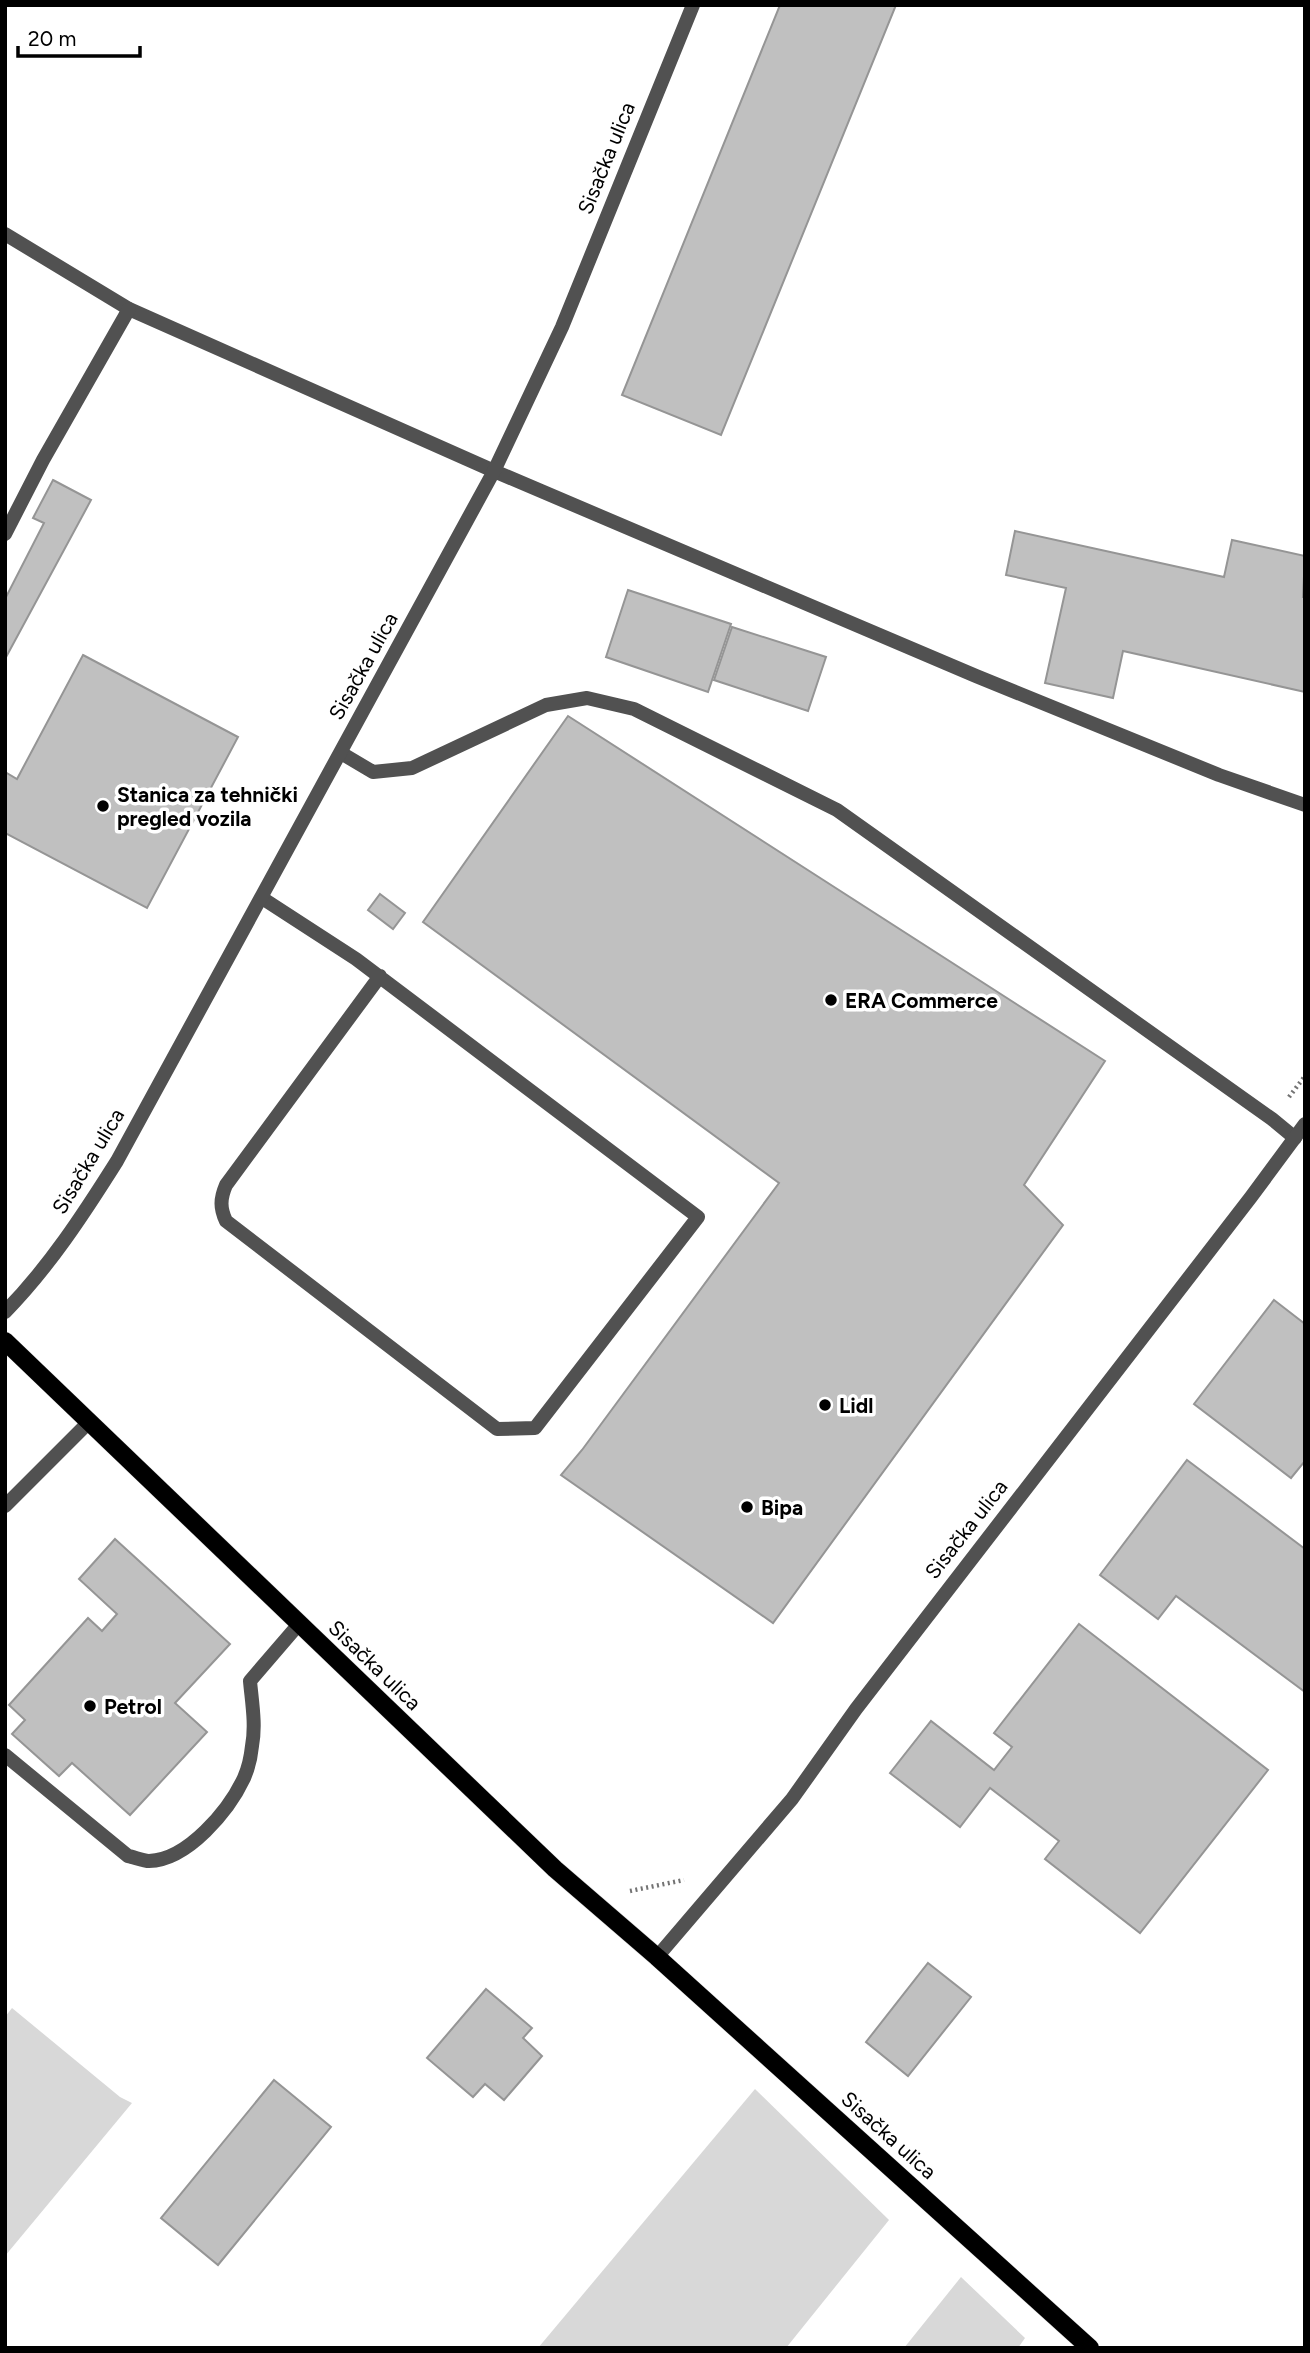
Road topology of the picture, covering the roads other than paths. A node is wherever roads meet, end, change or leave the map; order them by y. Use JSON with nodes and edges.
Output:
{"nodes":[{"id":1,"x":693,"y":5,"type":"edge"},
{"id":2,"x":5,"y":234,"type":"edge"},
{"id":3,"x":129,"y":309,"type":"junction"},
{"id":4,"x":494,"y":471,"type":"junction"},
{"id":5,"x":5,"y":534,"type":"edge"},
{"id":6,"x":341,"y":753,"type":"junction"},
{"id":7,"x":1305,"y":805,"type":"edge"},
{"id":8,"x":262,"y":898,"type":"junction"},
{"id":9,"x":380,"y":976,"type":"junction"},
{"id":10,"x":1305,"y":1124,"type":"edge"},
{"id":11,"x":1295,"y":1138,"type":"junction"},
{"id":12,"x":5,"y":1312,"type":"edge"},
{"id":13,"x":5,"y":1341,"type":"edge"},
{"id":14,"x":89,"y":1422,"type":"junction"},
{"id":15,"x":5,"y":1506,"type":"edge"},
{"id":16,"x":299,"y":1624,"type":"junction"},
{"id":17,"x":5,"y":1755,"type":"edge"},
{"id":18,"x":657,"y":1957,"type":"junction"},
{"id":19,"x":1090,"y":2348,"type":"edge"}],
"edges":[{"from":1,"to":4,"type":"street","name":"Sisačka ulica"},
{"from":2,"to":3,"type":"street"},
{"from":3,"to":4,"type":"street"},
{"from":3,"to":5,"type":"street"},
{"from":4,"to":6,"type":"street","name":"Sisačka ulica"},
{"from":4,"to":7,"type":"street"},
{"from":6,"to":8,"type":"street","name":"Sisačka ulica"},
{"from":6,"to":11,"type":"street"},
{"from":8,"to":9,"type":"street"},
{"from":8,"to":12,"type":"street","name":"Sisačka ulica"},
{"from":9,"to":9,"type":"street"},
{"from":10,"to":11,"type":"street","name":"Sisačka ulica"},
{"from":11,"to":18,"type":"street","name":"Sisačka ulica"},
{"from":13,"to":14,"type":"main road","name":"Sisačka ulica"},
{"from":14,"to":15,"type":"street"},
{"from":14,"to":16,"type":"main road","name":"Sisačka ulica"},
{"from":16,"to":17,"type":"street"},
{"from":16,"to":18,"type":"main road","name":"Sisačka ulica"},
{"from":18,"to":19,"type":"main road","name":"Sisačka ulica"}]}
